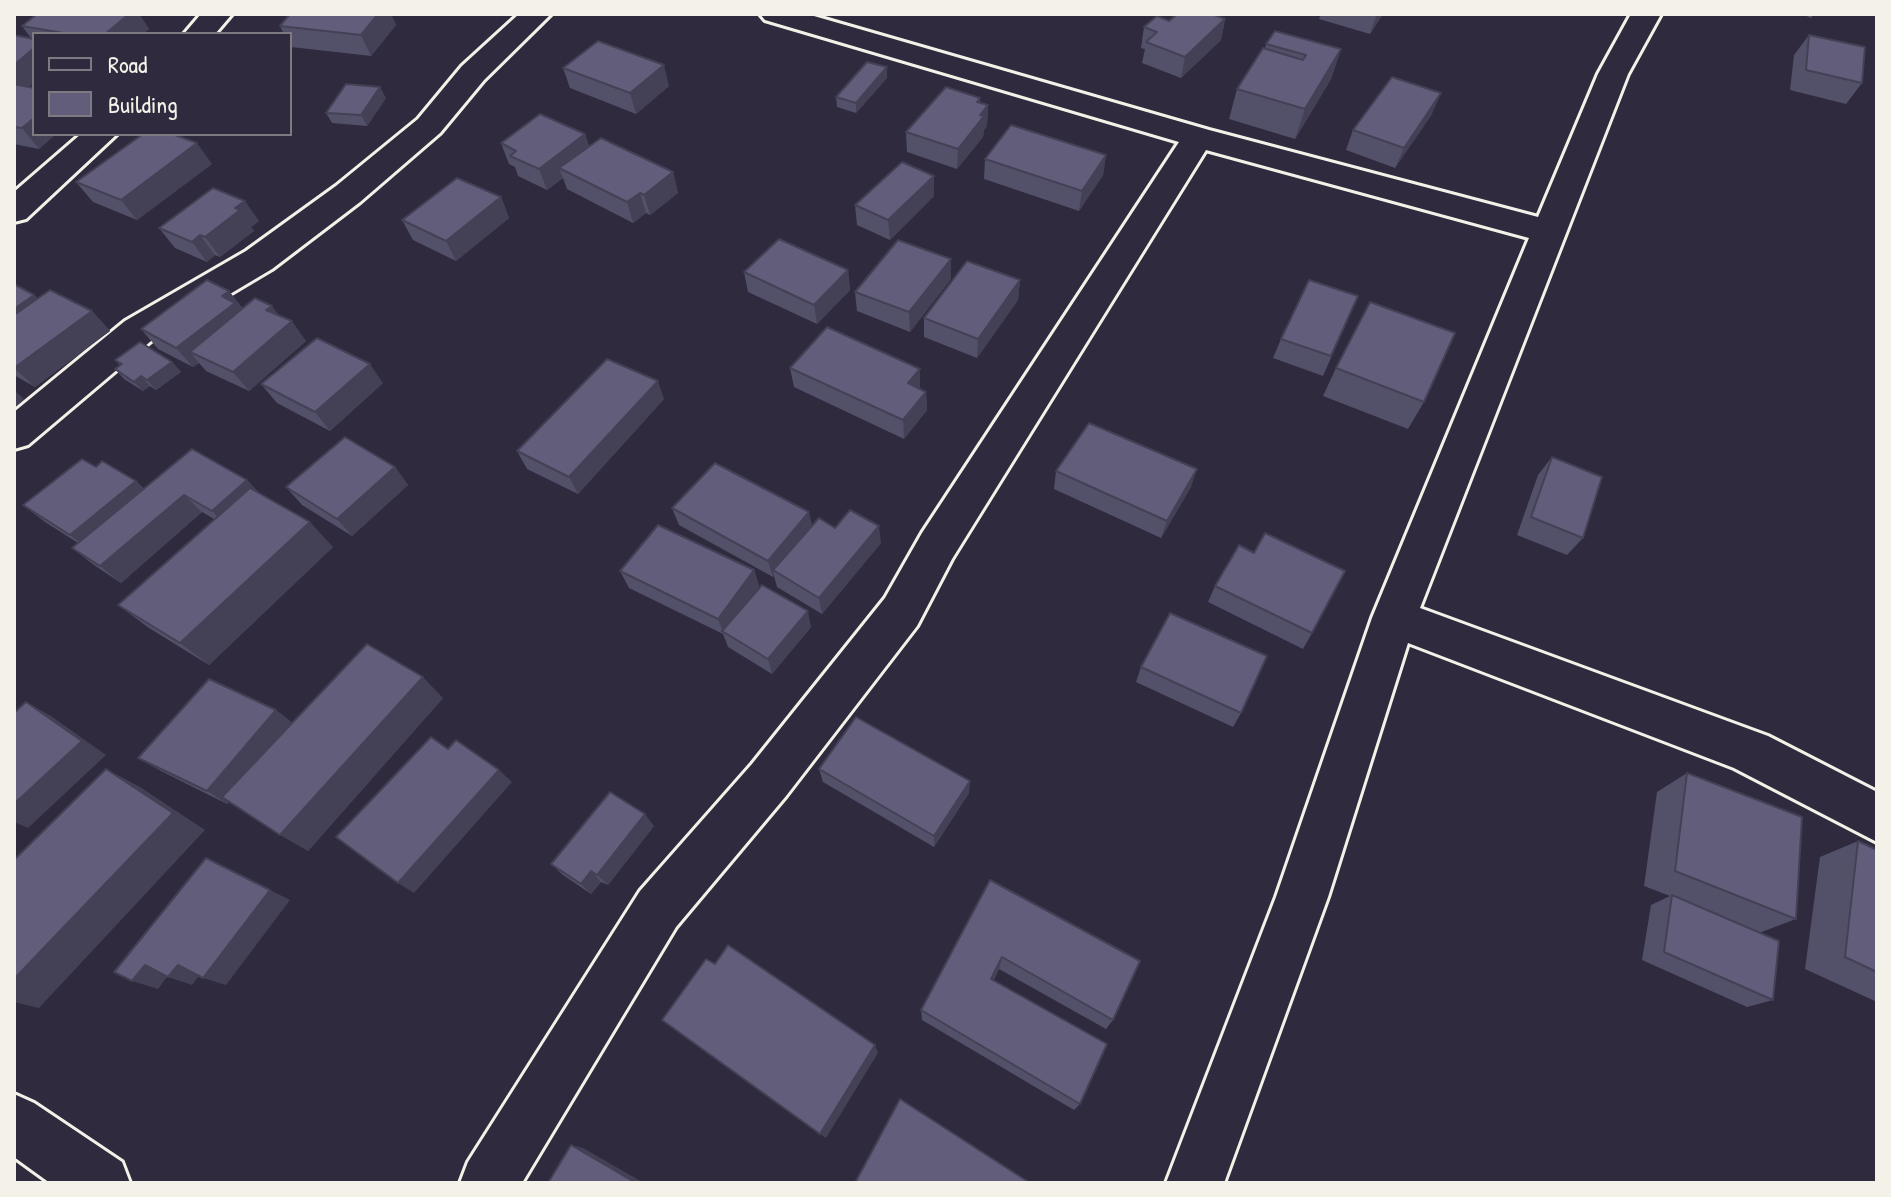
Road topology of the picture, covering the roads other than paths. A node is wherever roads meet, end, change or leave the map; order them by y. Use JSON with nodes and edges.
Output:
{"nodes":[{"id":1,"x":536,"y":14,"type":"edge"},
{"id":2,"x":775,"y":14,"type":"edge"},
{"id":3,"x":1646,"y":14,"type":"edge"},
{"id":4,"x":99,"y":136,"type":"edge"},
{"id":5,"x":1198,"y":137,"type":"junction"},
{"id":6,"x":14,"y":211,"type":"edge"},
{"id":7,"x":1549,"y":232,"type":"junction"},
{"id":8,"x":14,"y":434,"type":"edge"},
{"id":9,"x":1394,"y":618,"type":"junction"},
{"id":10,"x":1877,"y":818,"type":"edge"},
{"id":11,"x":14,"y":1123,"type":"edge"},
{"id":12,"x":101,"y":1183,"type":"edge"},
{"id":13,"x":489,"y":1183,"type":"edge"},
{"id":14,"x":1195,"y":1183,"type":"edge"}],
"edges":[{"from":1,"to":8,"type":"street"},
{"from":2,"to":5,"type":"street"},
{"from":3,"to":7,"type":"street"},
{"from":4,"to":6,"type":"street"},
{"from":5,"to":7,"type":"street"},
{"from":5,"to":13,"type":"street"},
{"from":7,"to":9,"type":"street"},
{"from":9,"to":10,"type":"street"},
{"from":9,"to":14,"type":"street"},
{"from":11,"to":12,"type":"street"}]}
